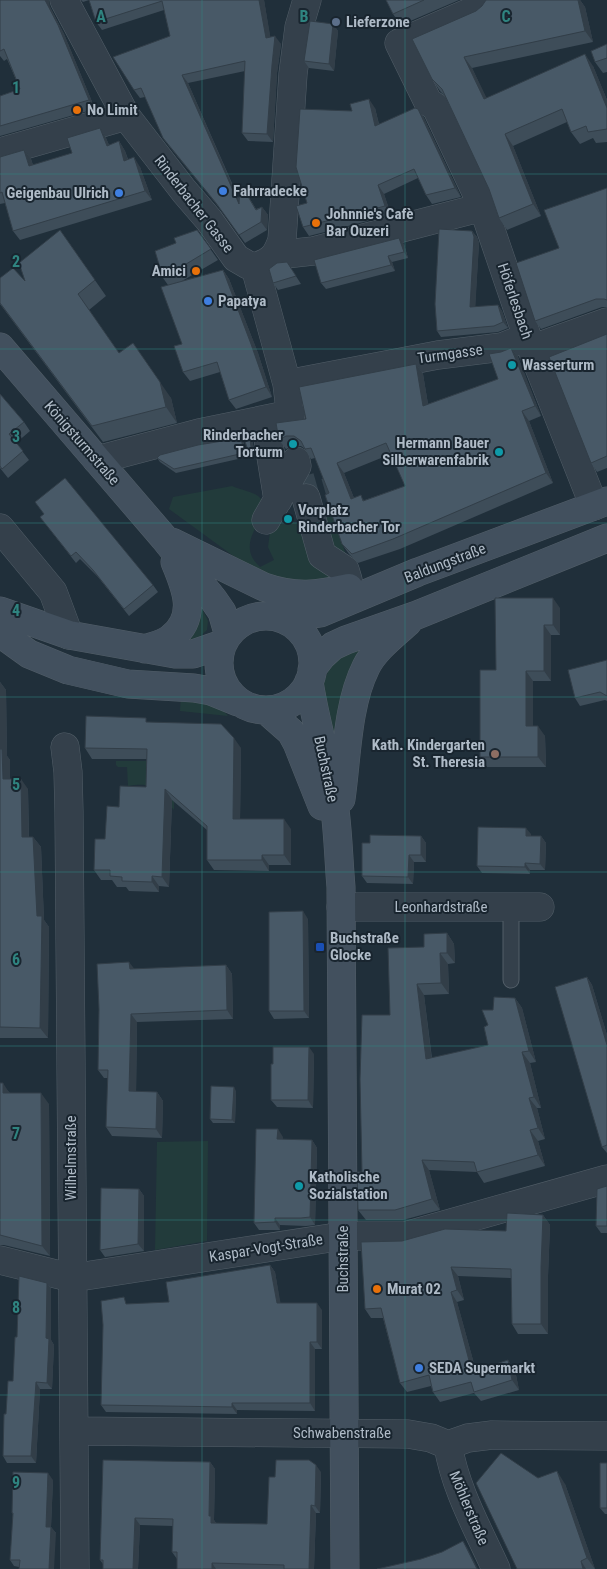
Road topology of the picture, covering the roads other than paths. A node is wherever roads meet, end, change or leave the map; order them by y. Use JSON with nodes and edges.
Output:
{"nodes":[{"id":1,"x":64,"y":0,"type":"edge"},
{"id":2,"x":307,"y":0,"type":"edge"},
{"id":3,"x":484,"y":0,"type":"edge"},
{"id":4,"x":126,"y":116,"type":"junction"},
{"id":5,"x":0,"y":152,"type":"edge"},
{"id":6,"x":483,"y":207,"type":"junction"},
{"id":7,"x":266,"y":261,"type":"junction"},
{"id":8,"x":607,"y":322,"type":"edge"},
{"id":9,"x":529,"y":342,"type":"junction"},
{"id":10,"x":0,"y":348,"type":"edge"},
{"id":11,"x":288,"y":384,"type":"junction"},
{"id":12,"x":283,"y":422,"type":"junction"},
{"id":13,"x":97,"y":460,"type":"junction"},
{"id":14,"x":296,"y":461,"type":"dead end"},
{"id":15,"x":600,"y":504,"type":"edge"},
{"id":16,"x":272,"y":510,"type":"junction"},
{"id":17,"x":0,"y":528,"type":"edge"},
{"id":18,"x":164,"y":538,"type":"junction"},
{"id":19,"x":607,"y":538,"type":"edge"},
{"id":20,"x":418,"y":572,"type":"junction"},
{"id":21,"x":348,"y":580,"type":"dead end"},
{"id":22,"x":0,"y":611,"type":"edge"},
{"id":23,"x":416,"y":615,"type":"junction"},
{"id":24,"x":273,"y":617,"type":"junction"},
{"id":25,"x":0,"y":633,"type":"edge"},
{"id":26,"x":69,"y":636,"type":"junction"},
{"id":27,"x":225,"y":639,"type":"junction"},
{"id":28,"x":145,"y":649,"type":"junction"},
{"id":29,"x":311,"y":675,"type":"junction"},
{"id":30,"x":238,"y":702,"type":"junction"},
{"id":31,"x":266,"y":710,"type":"junction"},
{"id":32,"x":65,"y":747,"type":"dead end"},
{"id":33,"x":338,"y":846,"type":"junction"},
{"id":34,"x":342,"y":907,"type":"junction"},
{"id":35,"x":511,"y":907,"type":"junction"},
{"id":36,"x":540,"y":907,"type":"dead end"},
{"id":37,"x":511,"y":980,"type":"dead end"},
{"id":38,"x":607,"y":1179,"type":"edge"},
{"id":39,"x":343,"y":1236,"type":"junction"},
{"id":40,"x":0,"y":1260,"type":"edge"},
{"id":41,"x":72,"y":1278,"type":"junction"},
{"id":42,"x":74,"y":1431,"type":"junction"},
{"id":43,"x":344,"y":1433,"type":"junction"},
{"id":44,"x":607,"y":1436,"type":"edge"},
{"id":45,"x":448,"y":1445,"type":"junction"},
{"id":46,"x":75,"y":1569,"type":"edge"},
{"id":47,"x":345,"y":1569,"type":"edge"},
{"id":48,"x":496,"y":1569,"type":"edge"}],
"edges":[{"from":1,"to":4,"type":"street","name":"Rinderbacher Gasse"},
{"from":2,"to":7,"type":"street"},
{"from":3,"to":6,"type":"street","name":"Höferlesbach"},
{"from":4,"to":5,"type":"street"},
{"from":4,"to":7,"type":"street","name":"Rinderbacher Gasse"},
{"from":6,"to":7,"type":"street"},
{"from":6,"to":9,"type":"street","name":"Höferlesbach"},
{"from":7,"to":11,"type":"street"},
{"from":8,"to":9,"type":"street","name":"Turmgasse"},
{"from":9,"to":11,"type":"street","name":"Turmgasse"},
{"from":9,"to":15,"type":"street","name":"Höferlesbach"},
{"from":10,"to":13,"type":"street","name":"Königsturmstraße"},
{"from":11,"to":12,"type":"street"},
{"from":12,"to":13,"type":"street"},
{"from":12,"to":16,"type":"street"},
{"from":13,"to":18,"type":"street","name":"Königsturmstraße"},
{"from":14,"to":16,"type":"street"},
{"from":15,"to":20,"type":"street","name":"Baldungstraße"},
{"from":16,"to":21,"type":"street"},
{"from":17,"to":26,"type":"street"},
{"from":18,"to":20,"type":"street"},
{"from":18,"to":24,"type":"street","name":"Königsturmstraße"},
{"from":18,"to":27,"type":"street","name":"Königsturmstraße"},
{"from":18,"to":28,"type":"street"},
{"from":19,"to":23,"type":"street"},
{"from":20,"to":24,"type":"street","name":"Baldungstraße"},
{"from":22,"to":26,"type":"street"},
{"from":23,"to":29,"type":"street"},
{"from":23,"to":33,"type":"street"},
{"from":24,"to":27,"type":"street"},
{"from":24,"to":29,"type":"street"},
{"from":25,"to":30,"type":"street"},
{"from":26,"to":28,"type":"street"},
{"from":27,"to":28,"type":"street"},
{"from":27,"to":30,"type":"street"},
{"from":29,"to":31,"type":"street"},
{"from":29,"to":33,"type":"street","name":"Buchstraße"},
{"from":30,"to":31,"type":"street"},
{"from":31,"to":33,"type":"street","name":"Buchstraße"},
{"from":32,"to":41,"type":"street","name":"Wilhelmstraße"},
{"from":33,"to":34,"type":"street","name":"Buchstraße"},
{"from":34,"to":35,"type":"street","name":"Leonhardstraße"},
{"from":34,"to":39,"type":"street","name":"Buchstraße"},
{"from":35,"to":36,"type":"street","name":"Leonhardstraße"},
{"from":35,"to":37,"type":"lane"},
{"from":38,"to":39,"type":"street","name":"Kaspar-Vogt-Straße"},
{"from":39,"to":41,"type":"street","name":"Kaspar-Vogt-Straße"},
{"from":39,"to":43,"type":"street","name":"Buchstraße"},
{"from":40,"to":41,"type":"street"},
{"from":41,"to":42,"type":"street","name":"Wilhelmstraße"},
{"from":42,"to":43,"type":"street","name":"Schwabenstraße"},
{"from":42,"to":46,"type":"street","name":"Wilhelmstraße"},
{"from":43,"to":45,"type":"street","name":"Schwabenstraße"},
{"from":43,"to":47,"type":"street","name":"Buchstraße"},
{"from":44,"to":45,"type":"street"},
{"from":45,"to":48,"type":"street","name":"Möhlerstraße"}]}
